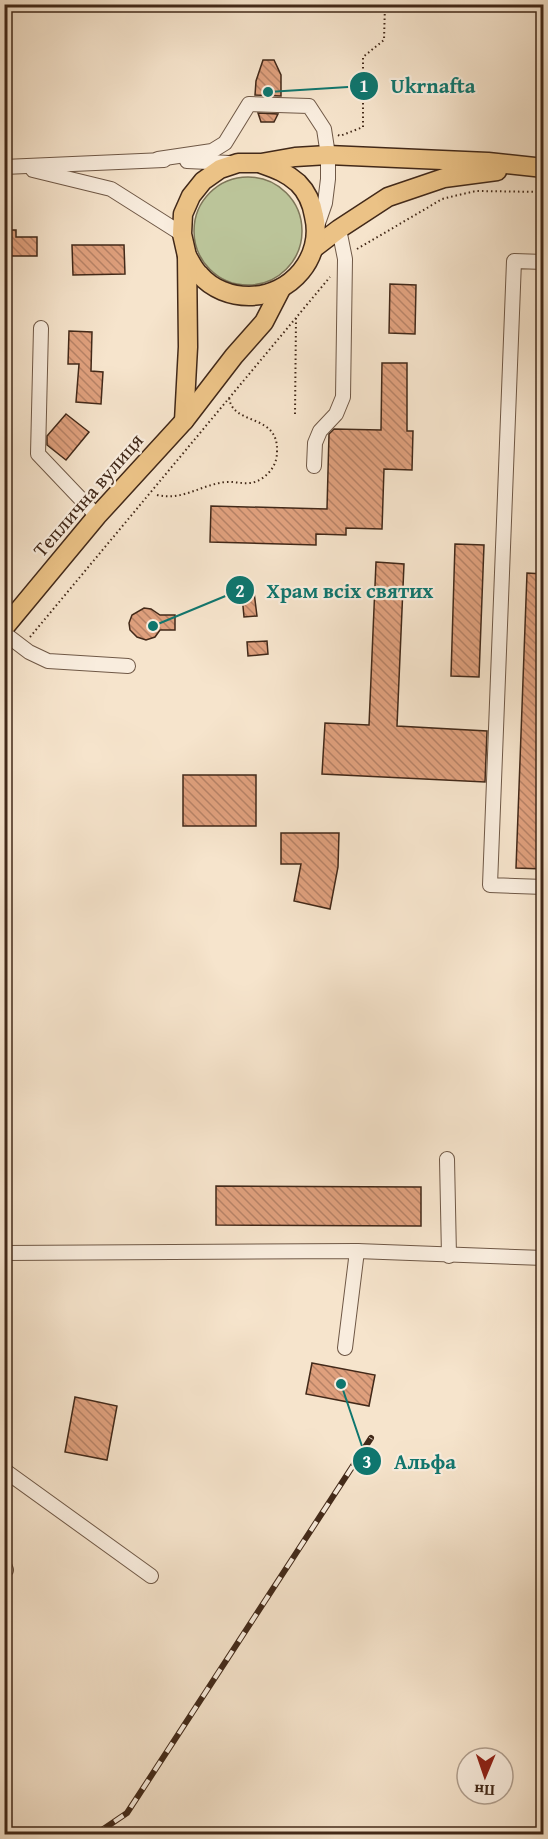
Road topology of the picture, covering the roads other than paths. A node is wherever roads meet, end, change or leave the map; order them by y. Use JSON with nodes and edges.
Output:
{"nodes":[{"id":1,"x":328,"y":155,"type":"junction"},
{"id":2,"x":158,"y":159,"type":"junction"},
{"id":3,"x":238,"y":163,"type":"junction"},
{"id":4,"x":261,"y":163,"type":"junction"},
{"id":5,"x":10,"y":166,"type":"edge"},
{"id":6,"x":543,"y":168,"type":"edge"},
{"id":7,"x":317,"y":226,"type":"junction"},
{"id":8,"x":339,"y":229,"type":"junction"},
{"id":9,"x":182,"y":234,"type":"junction"},
{"id":10,"x":314,"y":248,"type":"junction"},
{"id":11,"x":187,"y":256,"type":"junction"},
{"id":12,"x":543,"y":262,"type":"edge"},
{"id":13,"x":281,"y":289,"type":"junction"},
{"id":14,"x":41,"y":328,"type":"dead end"},
{"id":15,"x":184,"y":421,"type":"junction"},
{"id":16,"x":314,"y":466,"type":"dead end"},
{"id":17,"x":97,"y":516,"type":"junction"},
{"id":18,"x":7,"y":622,"type":"edge"},
{"id":19,"x":128,"y":666,"type":"dead end"},
{"id":20,"x":543,"y":887,"type":"edge"},
{"id":21,"x":447,"y":1159,"type":"dead end"},
{"id":22,"x":357,"y":1251,"type":"junction"},
{"id":23,"x":4,"y":1253,"type":"edge"},
{"id":24,"x":449,"y":1256,"type":"junction"},
{"id":25,"x":543,"y":1258,"type":"edge"},
{"id":26,"x":345,"y":1348,"type":"dead end"},
{"id":27,"x":4,"y":1470,"type":"edge"},
{"id":28,"x":151,"y":1576,"type":"dead end"}],
"edges":[{"from":1,"to":2,"type":"street"},
{"from":1,"to":4,"type":"main road"},
{"from":1,"to":6,"type":"main road"},
{"from":1,"to":7,"type":"street"},
{"from":2,"to":3,"type":"street"},
{"from":2,"to":5,"type":"street"},
{"from":3,"to":4,"type":"main road"},
{"from":3,"to":9,"type":"main road"},
{"from":4,"to":7,"type":"main road"},
{"from":5,"to":9,"type":"street"},
{"from":6,"to":8,"type":"main road"},
{"from":7,"to":10,"type":"main road"},
{"from":8,"to":10,"type":"main road"},
{"from":8,"to":16,"type":"street"},
{"from":9,"to":11,"type":"main road"},
{"from":10,"to":13,"type":"main road"},
{"from":11,"to":13,"type":"main road"},
{"from":11,"to":15,"type":"main road"},
{"from":12,"to":20,"type":"street"},
{"from":13,"to":15,"type":"main road","name":"Теплична вулиця"},
{"from":14,"to":17,"type":"street"},
{"from":15,"to":17,"type":"main road","name":"Теплична вулиця"},
{"from":17,"to":18,"type":"main road","name":"Теплична вулиця"},
{"from":18,"to":19,"type":"street"},
{"from":21,"to":24,"type":"street"},
{"from":22,"to":23,"type":"street"},
{"from":22,"to":24,"type":"street"},
{"from":22,"to":26,"type":"street"},
{"from":24,"to":25,"type":"street"},
{"from":27,"to":28,"type":"street"}]}
